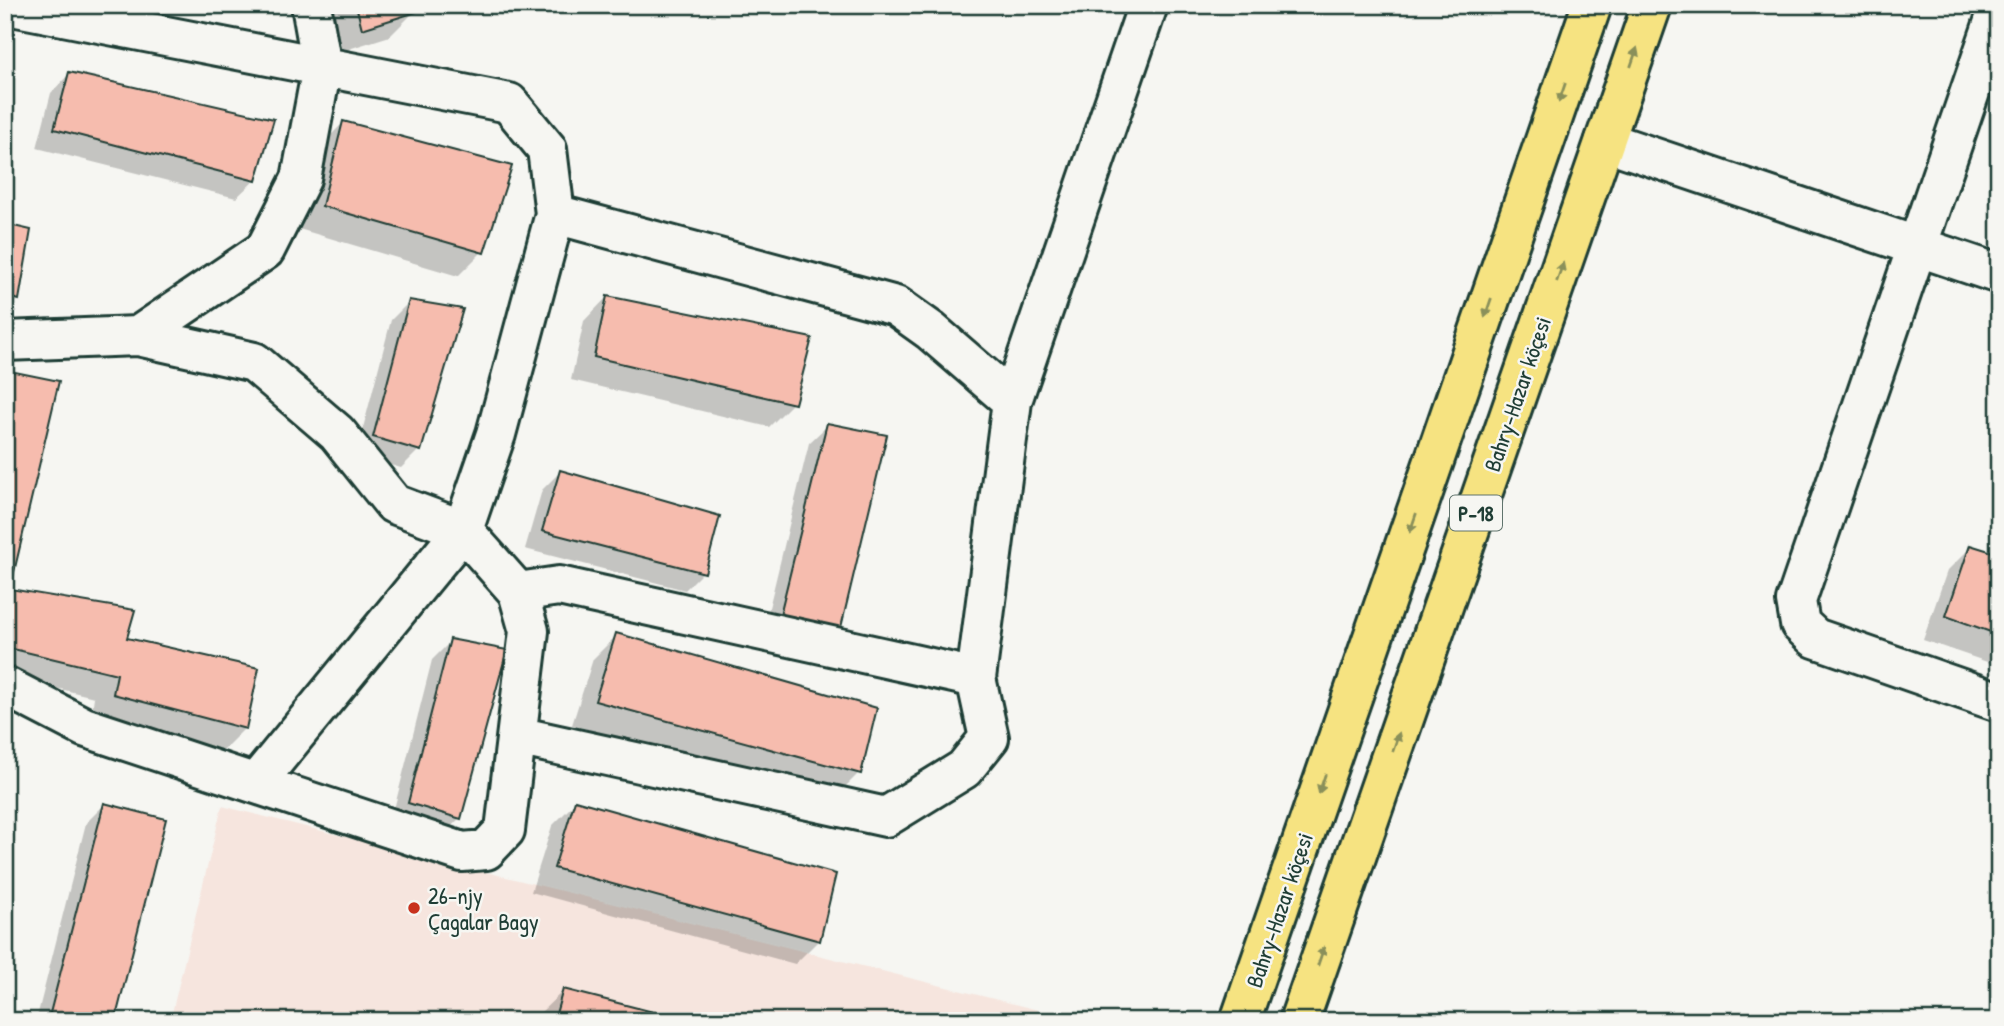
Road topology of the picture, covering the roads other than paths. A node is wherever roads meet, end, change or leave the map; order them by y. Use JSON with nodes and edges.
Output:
{"nodes":[{"id":1,"x":311,"y":5,"type":"edge"},
{"id":2,"x":1148,"y":5,"type":"edge"},
{"id":3,"x":1592,"y":5,"type":"edge"},
{"id":4,"x":1652,"y":5,"type":"edge"},
{"id":5,"x":1999,"y":7,"type":"edge"},
{"id":6,"x":10,"y":12,"type":"edge"},
{"id":7,"x":322,"y":67,"type":"junction"},
{"id":8,"x":1605,"y":141,"type":"junction"},
{"id":9,"x":555,"y":214,"type":"junction"},
{"id":10,"x":1917,"y":247,"type":"junction"},
{"id":11,"x":1999,"y":274,"type":"edge"},
{"id":12,"x":138,"y":336,"type":"junction"},
{"id":13,"x":5,"y":341,"type":"edge"},
{"id":14,"x":1012,"y":401,"type":"junction"},
{"id":15,"x":1452,"y":411,"type":"junction"},
{"id":16,"x":1506,"y":428,"type":"junction"},
{"id":17,"x":463,"y":530,"type":"junction"},
{"id":18,"x":518,"y":592,"type":"junction"},
{"id":19,"x":976,"y":678,"type":"junction"},
{"id":20,"x":5,"y":686,"type":"edge"},
{"id":21,"x":1999,"y":702,"type":"edge"},
{"id":22,"x":517,"y":736,"type":"junction"},
{"id":23,"x":256,"y":783,"type":"junction"},
{"id":24,"x":1240,"y":1021,"type":"edge"},
{"id":25,"x":1299,"y":1021,"type":"edge"}],
"edges":[{"from":1,"to":7,"type":"street"},
{"from":2,"to":14,"type":"street"},
{"from":3,"to":15,"type":"highway","name":"Bahry-Hazar köçesi","number":"P-18","one_way":true},
{"from":8,"to":4,"type":"highway","name":"Bahry-Hazar köçesi","number":"P-18","one_way":true},
{"from":5,"to":10,"type":"street"},
{"from":6,"to":7,"type":"street"},
{"from":7,"to":9,"type":"street"},
{"from":7,"to":12,"type":"street"},
{"from":8,"to":10,"type":"street"},
{"from":16,"to":8,"type":"highway","name":"Bahry-Hazar köçesi","number":"P-18","one_way":true},
{"from":9,"to":14,"type":"street"},
{"from":9,"to":17,"type":"street"},
{"from":10,"to":11,"type":"street"},
{"from":10,"to":21,"type":"street"},
{"from":12,"to":13,"type":"street"},
{"from":12,"to":17,"type":"street"},
{"from":14,"to":19,"type":"street"},
{"from":15,"to":16,"type":"highway"},
{"from":15,"to":24,"type":"highway","name":"Bahry-Hazar köçesi","number":"P-18","one_way":true},
{"from":25,"to":16,"type":"highway","name":"Bahry-Hazar köçesi","number":"P-18","one_way":true},
{"from":17,"to":18,"type":"street"},
{"from":17,"to":23,"type":"street"},
{"from":18,"to":19,"type":"street"},
{"from":18,"to":22,"type":"street"},
{"from":19,"to":22,"type":"street"},
{"from":20,"to":23,"type":"street"},
{"from":22,"to":23,"type":"street"}]}
